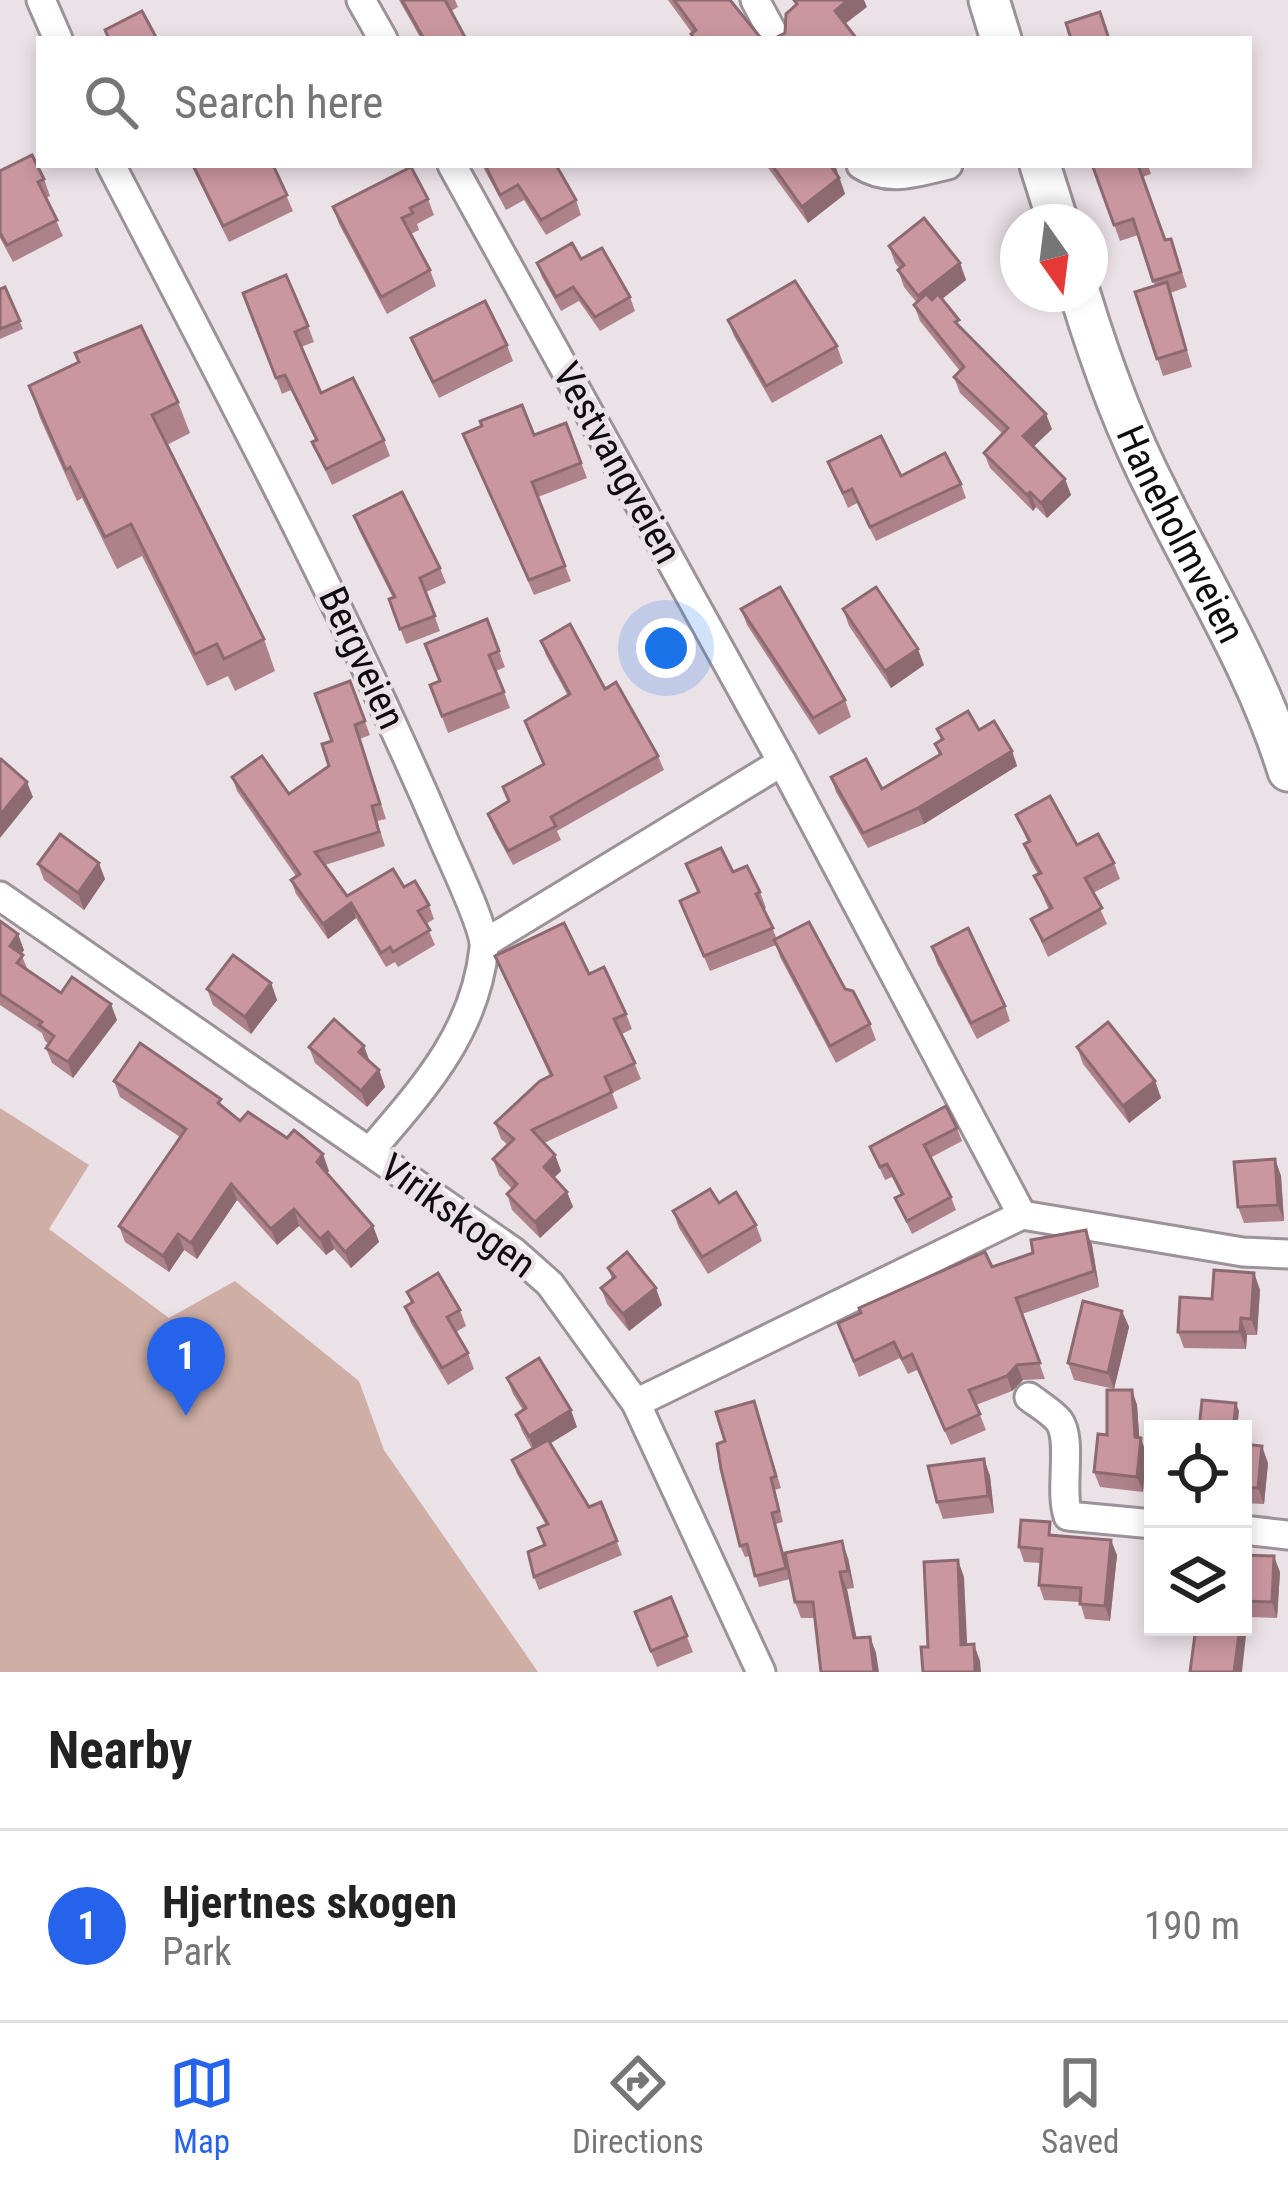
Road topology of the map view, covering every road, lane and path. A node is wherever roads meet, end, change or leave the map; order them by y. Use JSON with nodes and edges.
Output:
{"nodes":[{"id":1,"x":41,"y":0,"type":"edge"},
{"id":2,"x":361,"y":0,"type":"edge"},
{"id":3,"x":755,"y":0,"type":"edge"},
{"id":4,"x":988,"y":0,"type":"edge"},
{"id":5,"x":57,"y":36,"type":"edge"},
{"id":6,"x":380,"y":36,"type":"edge"},
{"id":7,"x":774,"y":36,"type":"edge"},
{"id":8,"x":1000,"y":36,"type":"edge"},
{"id":9,"x":114,"y":168,"type":"edge"},
{"id":10,"x":454,"y":168,"type":"edge"},
{"id":11,"x":866,"y":168,"type":"edge"},
{"id":12,"x":934,"y":168,"type":"edge"},
{"id":13,"x":1041,"y":168,"type":"edge"},
{"id":14,"x":1052,"y":204,"type":"edge"},
{"id":15,"x":1086,"y":312,"type":"edge"},
{"id":16,"x":782,"y":762,"type":"junction"},
{"id":17,"x":1288,"y":771,"type":"edge"},
{"id":18,"x":0,"y":896,"type":"edge"},
{"id":19,"x":485,"y":943,"type":"junction"},
{"id":20,"x":370,"y":1151,"type":"junction"},
{"id":21,"x":1022,"y":1215,"type":"junction"},
{"id":22,"x":1288,"y":1254,"type":"edge"},
{"id":23,"x":1029,"y":1396,"type":"dead end"},
{"id":24,"x":636,"y":1403,"type":"junction"},
{"id":25,"x":1144,"y":1523,"type":"edge"},
{"id":26,"x":1252,"y":1531,"type":"edge"},
{"id":27,"x":1288,"y":1535,"type":"edge"},
{"id":28,"x":760,"y":1672,"type":"edge"}],
"edges":[{"from":1,"to":5,"type":"street"},
{"from":2,"to":6,"type":"street"},
{"from":3,"to":7,"type":"street"},
{"from":4,"to":8,"type":"main road"},
{"from":9,"to":19,"type":"street","name":"Bergveien"},
{"from":10,"to":16,"type":"street","name":"Vestvangveien"},
{"from":11,"to":12,"type":"street"},
{"from":13,"to":14,"type":"main road"},
{"from":15,"to":17,"type":"main road","name":"Haneholmveien"},
{"from":16,"to":19,"type":"street"},
{"from":16,"to":21,"type":"street","name":"Vestvangveien"},
{"from":18,"to":20,"type":"street","name":"Virikskogen"},
{"from":19,"to":20,"type":"street"},
{"from":20,"to":24,"type":"street","name":"Virikskogen"},
{"from":21,"to":22,"type":"street"},
{"from":21,"to":24,"type":"street"},
{"from":23,"to":25,"type":"street"},
{"from":24,"to":28,"type":"street","name":"Virikskogen"},
{"from":26,"to":27,"type":"street"}]}
